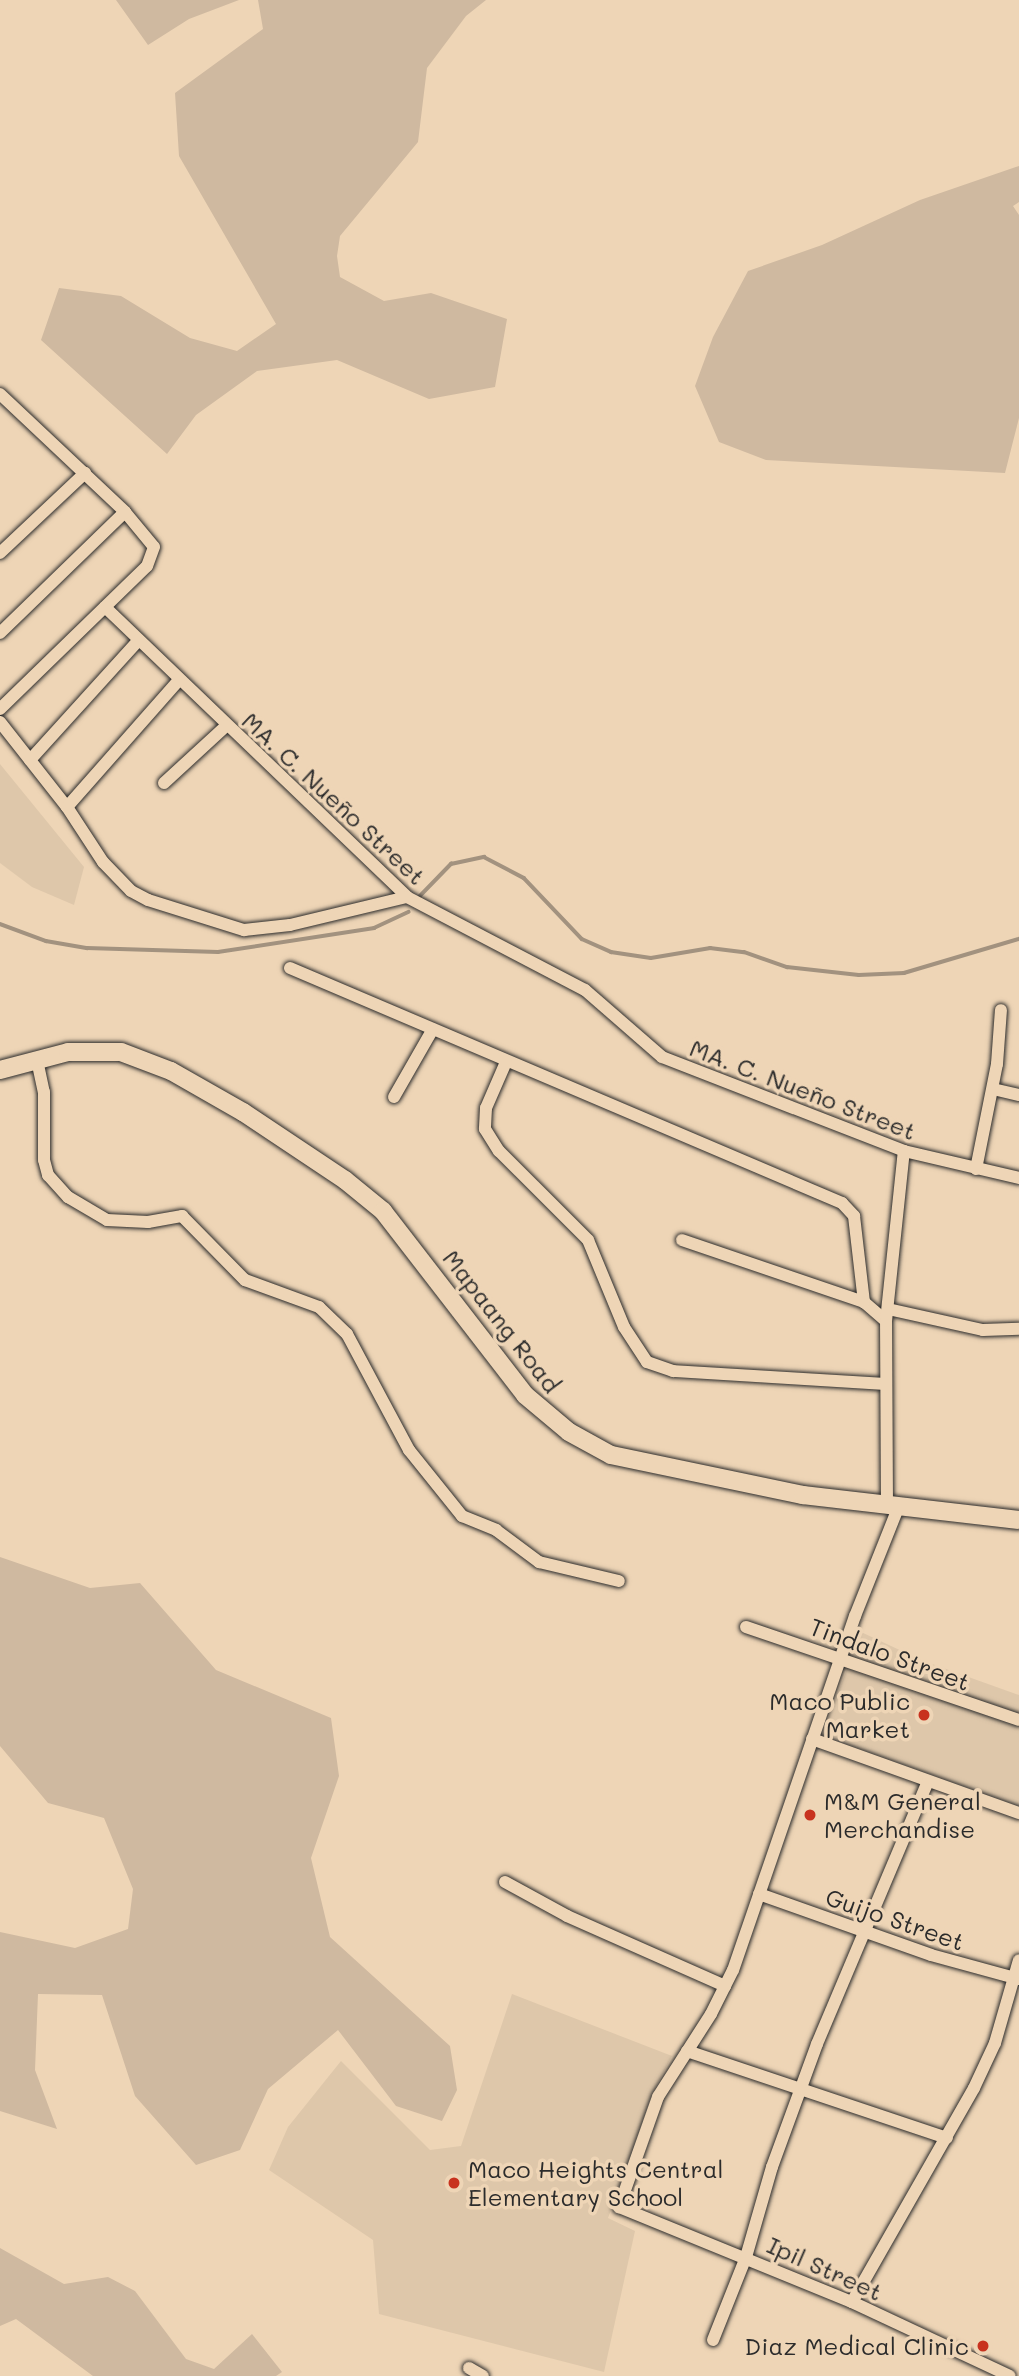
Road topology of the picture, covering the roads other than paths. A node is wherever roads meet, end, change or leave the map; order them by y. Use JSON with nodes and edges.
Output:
{"nodes":[{"id":1,"x":0,"y":394,"type":"edge"},
{"id":2,"x":85,"y":473,"type":"junction"},
{"id":3,"x":125,"y":512,"type":"junction"},
{"id":4,"x":0,"y":553,"type":"edge"},
{"id":5,"x":105,"y":607,"type":"junction"},
{"id":6,"x":0,"y":632,"type":"edge"},
{"id":7,"x":139,"y":640,"type":"junction"},
{"id":8,"x":179,"y":680,"type":"junction"},
{"id":9,"x":0,"y":709,"type":"edge"},
{"id":10,"x":0,"y":722,"type":"edge"},
{"id":11,"x":226,"y":726,"type":"junction"},
{"id":12,"x":30,"y":760,"type":"junction"},
{"id":13,"x":164,"y":783,"type":"dead end"},
{"id":14,"x":67,"y":807,"type":"junction"},
{"id":15,"x":407,"y":897,"type":"junction"},
{"id":16,"x":290,"y":968,"type":"dead end"},
{"id":17,"x":1001,"y":1010,"type":"dead end"},
{"id":18,"x":433,"y":1029,"type":"junction"},
{"id":19,"x":37,"y":1059,"type":"junction"},
{"id":20,"x":506,"y":1062,"type":"junction"},
{"id":21,"x":0,"y":1070,"type":"edge"},
{"id":22,"x":993,"y":1089,"type":"junction"},
{"id":23,"x":1019,"y":1094,"type":"edge"},
{"id":24,"x":394,"y":1097,"type":"dead end"},
{"id":25,"x":904,"y":1151,"type":"junction"},
{"id":26,"x":976,"y":1169,"type":"junction"},
{"id":27,"x":1019,"y":1178,"type":"edge"},
{"id":28,"x":682,"y":1240,"type":"dead end"},
{"id":29,"x":864,"y":1302,"type":"junction"},
{"id":30,"x":887,"y":1315,"type":"junction"},
{"id":31,"x":1019,"y":1329,"type":"edge"},
{"id":32,"x":884,"y":1384,"type":"junction"},
{"id":33,"x":892,"y":1508,"type":"junction"},
{"id":34,"x":1019,"y":1520,"type":"edge"},
{"id":35,"x":619,"y":1581,"type":"dead end"},
{"id":36,"x":746,"y":1627,"type":"dead end"},
{"id":37,"x":842,"y":1657,"type":"junction"},
{"id":38,"x":1019,"y":1720,"type":"edge"},
{"id":39,"x":812,"y":1739,"type":"junction"},
{"id":40,"x":928,"y":1781,"type":"junction"},
{"id":41,"x":1019,"y":1813,"type":"edge"},
{"id":42,"x":505,"y":1882,"type":"dead end"},
{"id":43,"x":759,"y":1894,"type":"junction"},
{"id":44,"x":868,"y":1933,"type":"junction"},
{"id":45,"x":1019,"y":1960,"type":"edge"},
{"id":46,"x":1016,"y":1979,"type":"edge"},
{"id":47,"x":725,"y":1986,"type":"junction"},
{"id":48,"x":687,"y":2051,"type":"junction"},
{"id":49,"x":802,"y":2089,"type":"junction"},
{"id":50,"x":947,"y":2138,"type":"junction"},
{"id":51,"x":746,"y":2257,"type":"junction"},
{"id":52,"x":852,"y":2302,"type":"junction"},
{"id":53,"x":713,"y":2340,"type":"dead end"},
{"id":54,"x":469,"y":2368,"type":"dead end"},
{"id":55,"x":483,"y":2376,"type":"edge"},
{"id":56,"x":1010,"y":2376,"type":"edge"}],
"edges":[{"from":1,"to":2,"type":"street"},
{"from":2,"to":3,"type":"street"},
{"from":2,"to":4,"type":"street"},
{"from":3,"to":5,"type":"street"},
{"from":3,"to":6,"type":"street"},
{"from":5,"to":7,"type":"street","name":"MA. C. Nueño Street"},
{"from":5,"to":9,"type":"street"},
{"from":7,"to":8,"type":"street","name":"MA. C. Nueño Street"},
{"from":7,"to":12,"type":"street"},
{"from":8,"to":11,"type":"street","name":"MA. C. Nueño Street"},
{"from":8,"to":14,"type":"street"},
{"from":10,"to":12,"type":"street"},
{"from":11,"to":13,"type":"street"},
{"from":11,"to":15,"type":"street","name":"MA. C. Nueño Street"},
{"from":12,"to":14,"type":"street"},
{"from":14,"to":15,"type":"street"},
{"from":15,"to":25,"type":"street","name":"MA. C. Nueño Street"},
{"from":16,"to":18,"type":"street"},
{"from":17,"to":22,"type":"street"},
{"from":18,"to":20,"type":"street"},
{"from":18,"to":24,"type":"street"},
{"from":19,"to":21,"type":"street","name":"Mapaang Road"},
{"from":19,"to":33,"type":"street","name":"Mapaang Road"},
{"from":19,"to":35,"type":"street"},
{"from":20,"to":29,"type":"street"},
{"from":20,"to":32,"type":"street"},
{"from":22,"to":23,"type":"street"},
{"from":22,"to":26,"type":"street"},
{"from":25,"to":26,"type":"street","name":"MA. C. Nueño Street"},
{"from":25,"to":30,"type":"street"},
{"from":26,"to":27,"type":"street","name":"MA. C. Nueño Street"},
{"from":28,"to":29,"type":"street"},
{"from":29,"to":30,"type":"street"},
{"from":30,"to":31,"type":"street"},
{"from":30,"to":32,"type":"street"},
{"from":32,"to":33,"type":"street"},
{"from":33,"to":34,"type":"street","name":"Mapaang Road"},
{"from":33,"to":37,"type":"street"},
{"from":36,"to":37,"type":"street","name":"Tindalo Street"},
{"from":37,"to":38,"type":"street","name":"Tindalo Street"},
{"from":37,"to":39,"type":"street"},
{"from":39,"to":40,"type":"street"},
{"from":39,"to":43,"type":"street"},
{"from":40,"to":41,"type":"street"},
{"from":40,"to":44,"type":"street"},
{"from":42,"to":47,"type":"street"},
{"from":43,"to":44,"type":"street","name":"Guijo Street"},
{"from":43,"to":47,"type":"street"},
{"from":44,"to":46,"type":"street","name":"Guijo Street"},
{"from":44,"to":49,"type":"street"},
{"from":45,"to":46,"type":"street"},
{"from":46,"to":50,"type":"street"},
{"from":47,"to":48,"type":"street"},
{"from":48,"to":49,"type":"street"},
{"from":48,"to":51,"type":"street","name":"Ipil Street"},
{"from":49,"to":50,"type":"street"},
{"from":49,"to":51,"type":"street"},
{"from":50,"to":52,"type":"street"},
{"from":51,"to":52,"type":"street","name":"Ipil Street"},
{"from":51,"to":53,"type":"street"},
{"from":52,"to":56,"type":"street","name":"Ipil Street"},
{"from":54,"to":55,"type":"street"}]}
